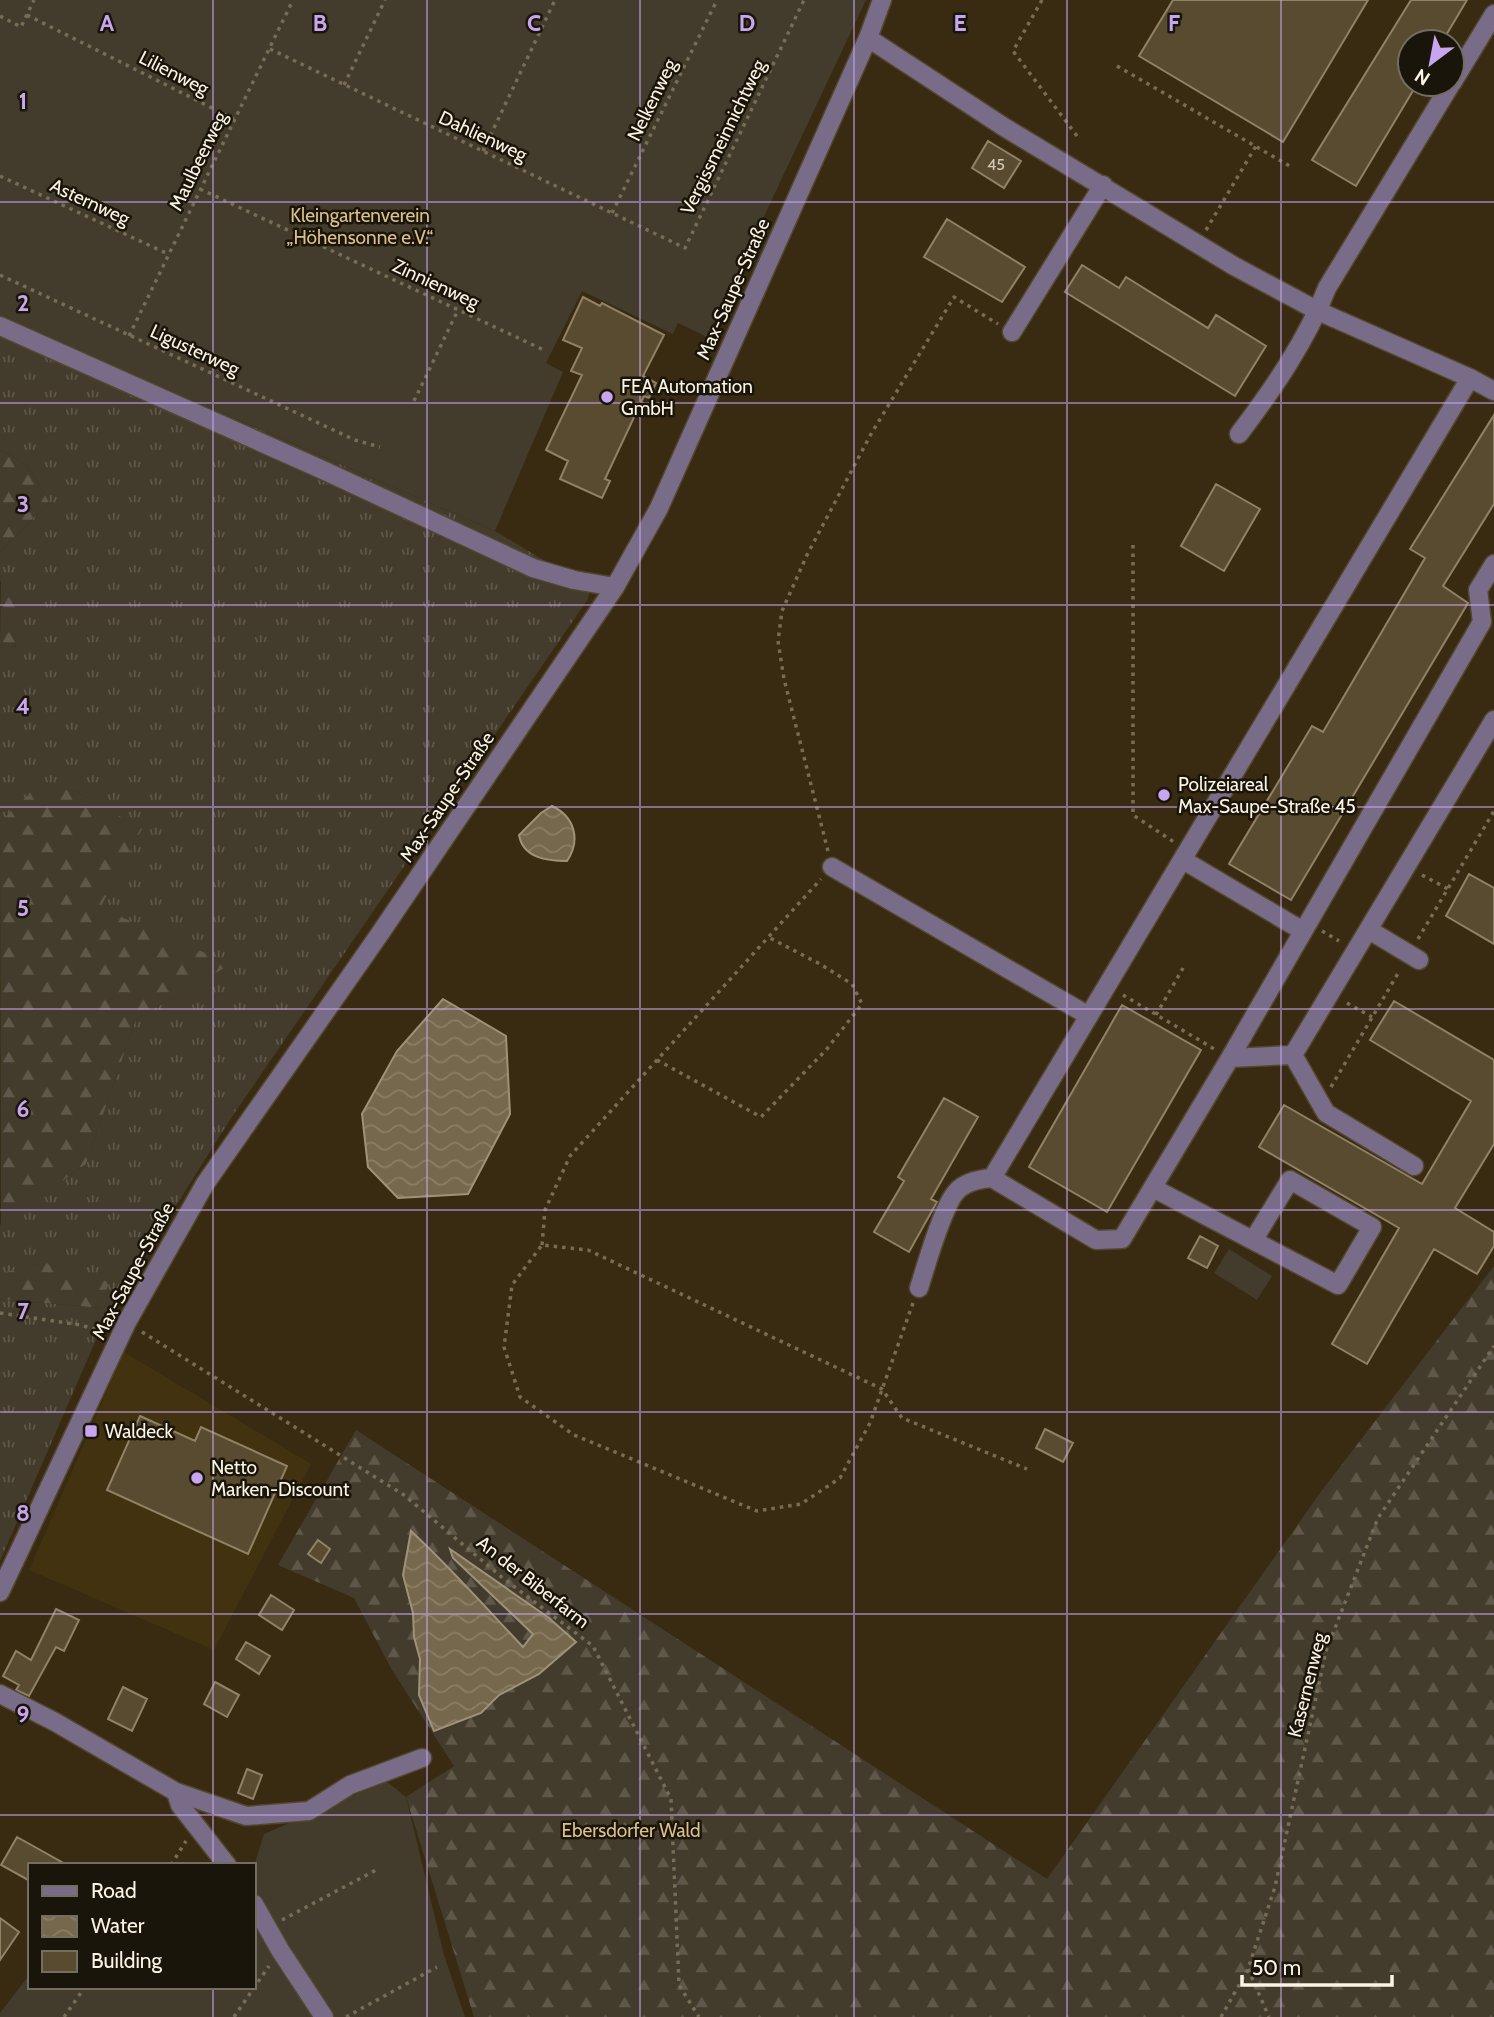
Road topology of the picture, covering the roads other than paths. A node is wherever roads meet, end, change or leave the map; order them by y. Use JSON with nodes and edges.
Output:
{"nodes":[{"id":1,"x":882,"y":0,"type":"edge"},
{"id":2,"x":1494,"y":14,"type":"edge"},
{"id":3,"x":868,"y":38,"type":"junction"},
{"id":4,"x":1466,"y":60,"type":"edge"},
{"id":5,"x":1443,"y":98,"type":"edge"},
{"id":6,"x":1103,"y":185,"type":"junction"},
{"id":7,"x":1318,"y":311,"type":"junction"},
{"id":8,"x":0,"y":326,"type":"edge"},
{"id":9,"x":1012,"y":332,"type":"road end"},
{"id":10,"x":1470,"y":378,"type":"junction"},
{"id":11,"x":1494,"y":391,"type":"edge"},
{"id":12,"x":1239,"y":434,"type":"dead end"},
{"id":13,"x":1494,"y":564,"type":"edge"},
{"id":14,"x":615,"y":587,"type":"junction"},
{"id":15,"x":1494,"y":720,"type":"edge"},
{"id":16,"x":1183,"y":860,"type":"junction"},
{"id":17,"x":832,"y":867,"type":"road end"},
{"id":18,"x":1369,"y":930,"type":"junction"},
{"id":19,"x":1303,"y":931,"type":"junction"},
{"id":20,"x":1419,"y":960,"type":"dead end"},
{"id":21,"x":1088,"y":1016,"type":"junction"},
{"id":22,"x":1293,"y":1055,"type":"junction"},
{"id":23,"x":1230,"y":1058,"type":"junction"},
{"id":24,"x":1415,"y":1166,"type":"dead end"},
{"id":25,"x":992,"y":1178,"type":"junction"},
{"id":26,"x":1153,"y":1188,"type":"junction"},
{"id":27,"x":1254,"y":1239,"type":"junction"},
{"id":28,"x":919,"y":1287,"type":"road end"},
{"id":29,"x":0,"y":1591,"type":"edge"},
{"id":30,"x":0,"y":1694,"type":"edge"},
{"id":31,"x":422,"y":1758,"type":"dead end"},
{"id":32,"x":176,"y":1793,"type":"junction"},
{"id":33,"x":225,"y":1863,"type":"edge"},
{"id":34,"x":256,"y":1908,"type":"edge"},
{"id":35,"x":324,"y":2017,"type":"edge"}],
"edges":[{"from":1,"to":3,"type":"street","name":"Max-Saupe-Straße"},
{"from":2,"to":4,"type":"street"},
{"from":3,"to":6,"type":"street"},
{"from":3,"to":14,"type":"street","name":"Max-Saupe-Straße"},
{"from":5,"to":7,"type":"street"},
{"from":6,"to":7,"type":"street"},
{"from":6,"to":9,"type":"street"},
{"from":7,"to":10,"type":"street"},
{"from":7,"to":12,"type":"street"},
{"from":8,"to":14,"type":"street"},
{"from":10,"to":11,"type":"street"},
{"from":10,"to":16,"type":"street"},
{"from":13,"to":19,"type":"street"},
{"from":14,"to":29,"type":"street","name":"Max-Saupe-Straße"},
{"from":15,"to":18,"type":"street"},
{"from":16,"to":19,"type":"street"},
{"from":16,"to":21,"type":"street"},
{"from":17,"to":21,"type":"street"},
{"from":18,"to":20,"type":"street"},
{"from":18,"to":22,"type":"street"},
{"from":19,"to":23,"type":"street"},
{"from":21,"to":25,"type":"street"},
{"from":22,"to":23,"type":"street"},
{"from":22,"to":24,"type":"street"},
{"from":23,"to":26,"type":"street"},
{"from":25,"to":26,"type":"street"},
{"from":25,"to":28,"type":"street"},
{"from":26,"to":27,"type":"street"},
{"from":27,"to":27,"type":"street"},
{"from":30,"to":32,"type":"street"},
{"from":31,"to":32,"type":"street"},
{"from":32,"to":33,"type":"street"},
{"from":34,"to":35,"type":"street"}]}
